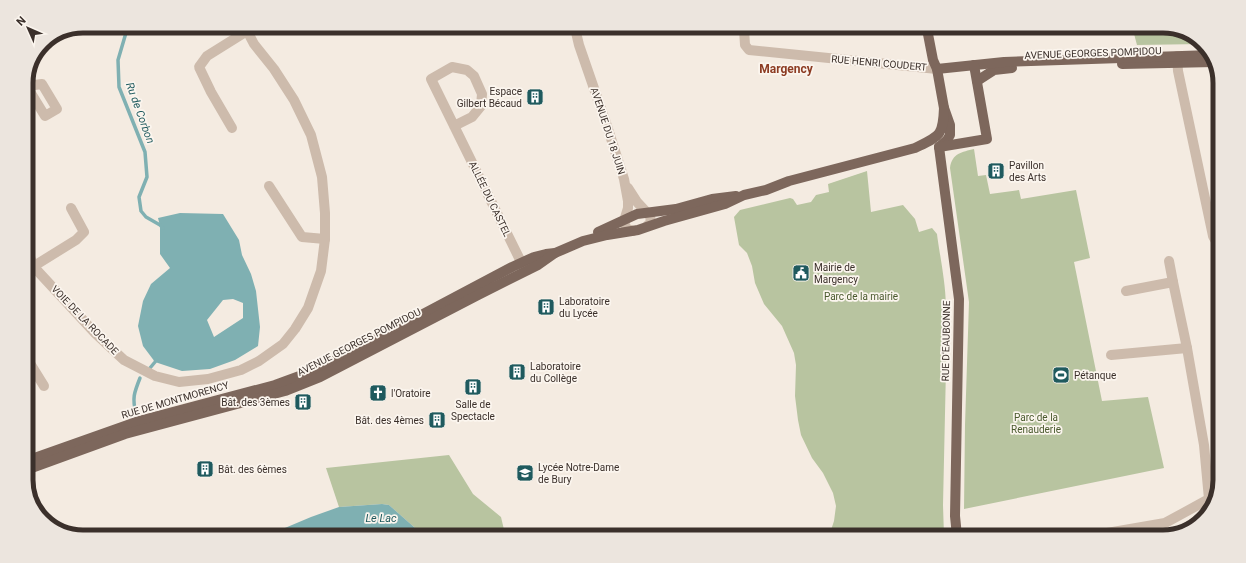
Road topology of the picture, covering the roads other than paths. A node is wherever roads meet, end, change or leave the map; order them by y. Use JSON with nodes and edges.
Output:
{"nodes":[{"id":1,"x":240,"y":33,"type":"edge"},
{"id":2,"x":248,"y":33,"type":"edge"},
{"id":3,"x":576,"y":33,"type":"edge"},
{"id":4,"x":744,"y":33,"type":"edge"},
{"id":5,"x":929,"y":33,"type":"edge"},
{"id":6,"x":1205,"y":56,"type":"edge"},
{"id":7,"x":1177,"y":59,"type":"junction"},
{"id":8,"x":1208,"y":62,"type":"edge"},
{"id":9,"x":974,"y":65,"type":"junction"},
{"id":10,"x":937,"y":69,"type":"junction"},
{"id":11,"x":977,"y":81,"type":"junction"},
{"id":12,"x":944,"y":108,"type":"junction"},
{"id":13,"x":454,"y":126,"type":"junction"},
{"id":14,"x":232,"y":128,"type":"dead end"},
{"id":15,"x":939,"y":147,"type":"junction"},
{"id":16,"x":915,"y":148,"type":"junction"},
{"id":17,"x":624,"y":179,"type":"junction"},
{"id":18,"x":269,"y":186,"type":"dead end"},
{"id":19,"x":744,"y":195,"type":"junction"},
{"id":20,"x":72,"y":208,"type":"dead end"},
{"id":21,"x":647,"y":213,"type":"junction"},
{"id":22,"x":624,"y":221,"type":"junction"},
{"id":23,"x":647,"y":226,"type":"junction"},
{"id":24,"x":633,"y":231,"type":"junction"},
{"id":25,"x":1213,"y":236,"type":"edge"},
{"id":26,"x":325,"y":239,"type":"junction"},
{"id":27,"x":583,"y":241,"type":"junction"},
{"id":28,"x":1169,"y":261,"type":"dead end"},
{"id":29,"x":33,"y":267,"type":"edge"},
{"id":30,"x":523,"y":267,"type":"junction"},
{"id":31,"x":33,"y":272,"type":"edge"},
{"id":32,"x":1173,"y":282,"type":"junction"},
{"id":33,"x":1126,"y":291,"type":"dead end"},
{"id":34,"x":1187,"y":348,"type":"junction"},
{"id":35,"x":1111,"y":355,"type":"dead end"},
{"id":36,"x":331,"y":363,"type":"joint"},
{"id":37,"x":33,"y":368,"type":"edge"},
{"id":38,"x":44,"y":386,"type":"dead end"},
{"id":39,"x":33,"y":459,"type":"edge"},
{"id":40,"x":33,"y":467,"type":"edge"},
{"id":41,"x":1209,"y":499,"type":"edge"},
{"id":42,"x":1209,"y":499,"type":"edge"},
{"id":43,"x":956,"y":530,"type":"edge"},
{"id":44,"x":1128,"y":530,"type":"edge"}],
"edges":[{"from":1,"to":14,"type":"street"},
{"from":2,"to":26,"type":"street","name":"VOIE DE LA ROCADE"},
{"from":3,"to":17,"type":"street","name":"AVENUE DU 18 JUIN"},
{"from":4,"to":10,"type":"street","name":"RUE HENRI COUDERT"},
{"from":5,"to":10,"type":"main road"},
{"from":6,"to":7,"type":"main road","name":"AVENUE GEORGES POMPIDOU"},
{"from":7,"to":8,"type":"main road","name":"AVENUE GEORGES POMPIDOU"},
{"from":7,"to":9,"type":"main road","name":"AVENUE GEORGES POMPIDOU"},
{"from":7,"to":11,"type":"main road","name":"AVENUE GEORGES POMPIDOU"},
{"from":7,"to":25,"type":"street"},
{"from":9,"to":10,"type":"main road","name":"AVENUE GEORGES POMPIDOU"},
{"from":9,"to":11,"type":"main road","name":"AVENUE GEORGES POMPIDOU"},
{"from":10,"to":12,"type":"main road","name":"AVENUE GEORGES POMPIDOU"},
{"from":11,"to":15,"type":"main road","name":"AVENUE GEORGES POMPIDOU"},
{"from":12,"to":15,"type":"main road","name":"AVENUE GEORGES POMPIDOU"},
{"from":12,"to":16,"type":"main road","name":"AVENUE GEORGES POMPIDOU"},
{"from":13,"to":13,"type":"street","name":"ALLÉE DU CASTEL"},
{"from":13,"to":30,"type":"street","name":"ALLÉE DU CASTEL"},
{"from":15,"to":16,"type":"main road","name":"AVENUE GEORGES POMPIDOU"},
{"from":15,"to":43,"type":"main road","name":"RUE D'EAUBONNE"},
{"from":16,"to":19,"type":"main road","name":"AVENUE GEORGES POMPIDOU"},
{"from":17,"to":21,"type":"street"},
{"from":17,"to":22,"type":"street","name":"AVENUE DU 18 JUIN"},
{"from":18,"to":26,"type":"street"},
{"from":19,"to":21,"type":"main road","name":"AVENUE GEORGES POMPIDOU"},
{"from":19,"to":23,"type":"main road","name":"AVENUE GEORGES POMPIDOU"},
{"from":20,"to":29,"type":"street"},
{"from":21,"to":22,"type":"main road","name":"AVENUE GEORGES POMPIDOU"},
{"from":21,"to":23,"type":"street"},
{"from":22,"to":24,"type":"street"},
{"from":22,"to":27,"type":"main road","name":"AVENUE GEORGES POMPIDOU"},
{"from":23,"to":24,"type":"main road","name":"AVENUE GEORGES POMPIDOU"},
{"from":24,"to":27,"type":"main road","name":"AVENUE GEORGES POMPIDOU"},
{"from":26,"to":31,"type":"street","name":"VOIE DE LA ROCADE"},
{"from":27,"to":30,"type":"main road","name":"AVENUE GEORGES POMPIDOU"},
{"from":28,"to":32,"type":"street"},
{"from":30,"to":36,"type":"main road","name":"AVENUE GEORGES POMPIDOU"},
{"from":30,"to":40,"type":"main road","name":"AVENUE GEORGES POMPIDOU"},
{"from":32,"to":33,"type":"street"},
{"from":32,"to":34,"type":"street"},
{"from":34,"to":35,"type":"street"},
{"from":34,"to":42,"type":"street"},
{"from":36,"to":39,"type":"main road","name":"RUE DE MONTMORENCY"},
{"from":37,"to":38,"type":"street"},
{"from":41,"to":44,"type":"street"}]}
